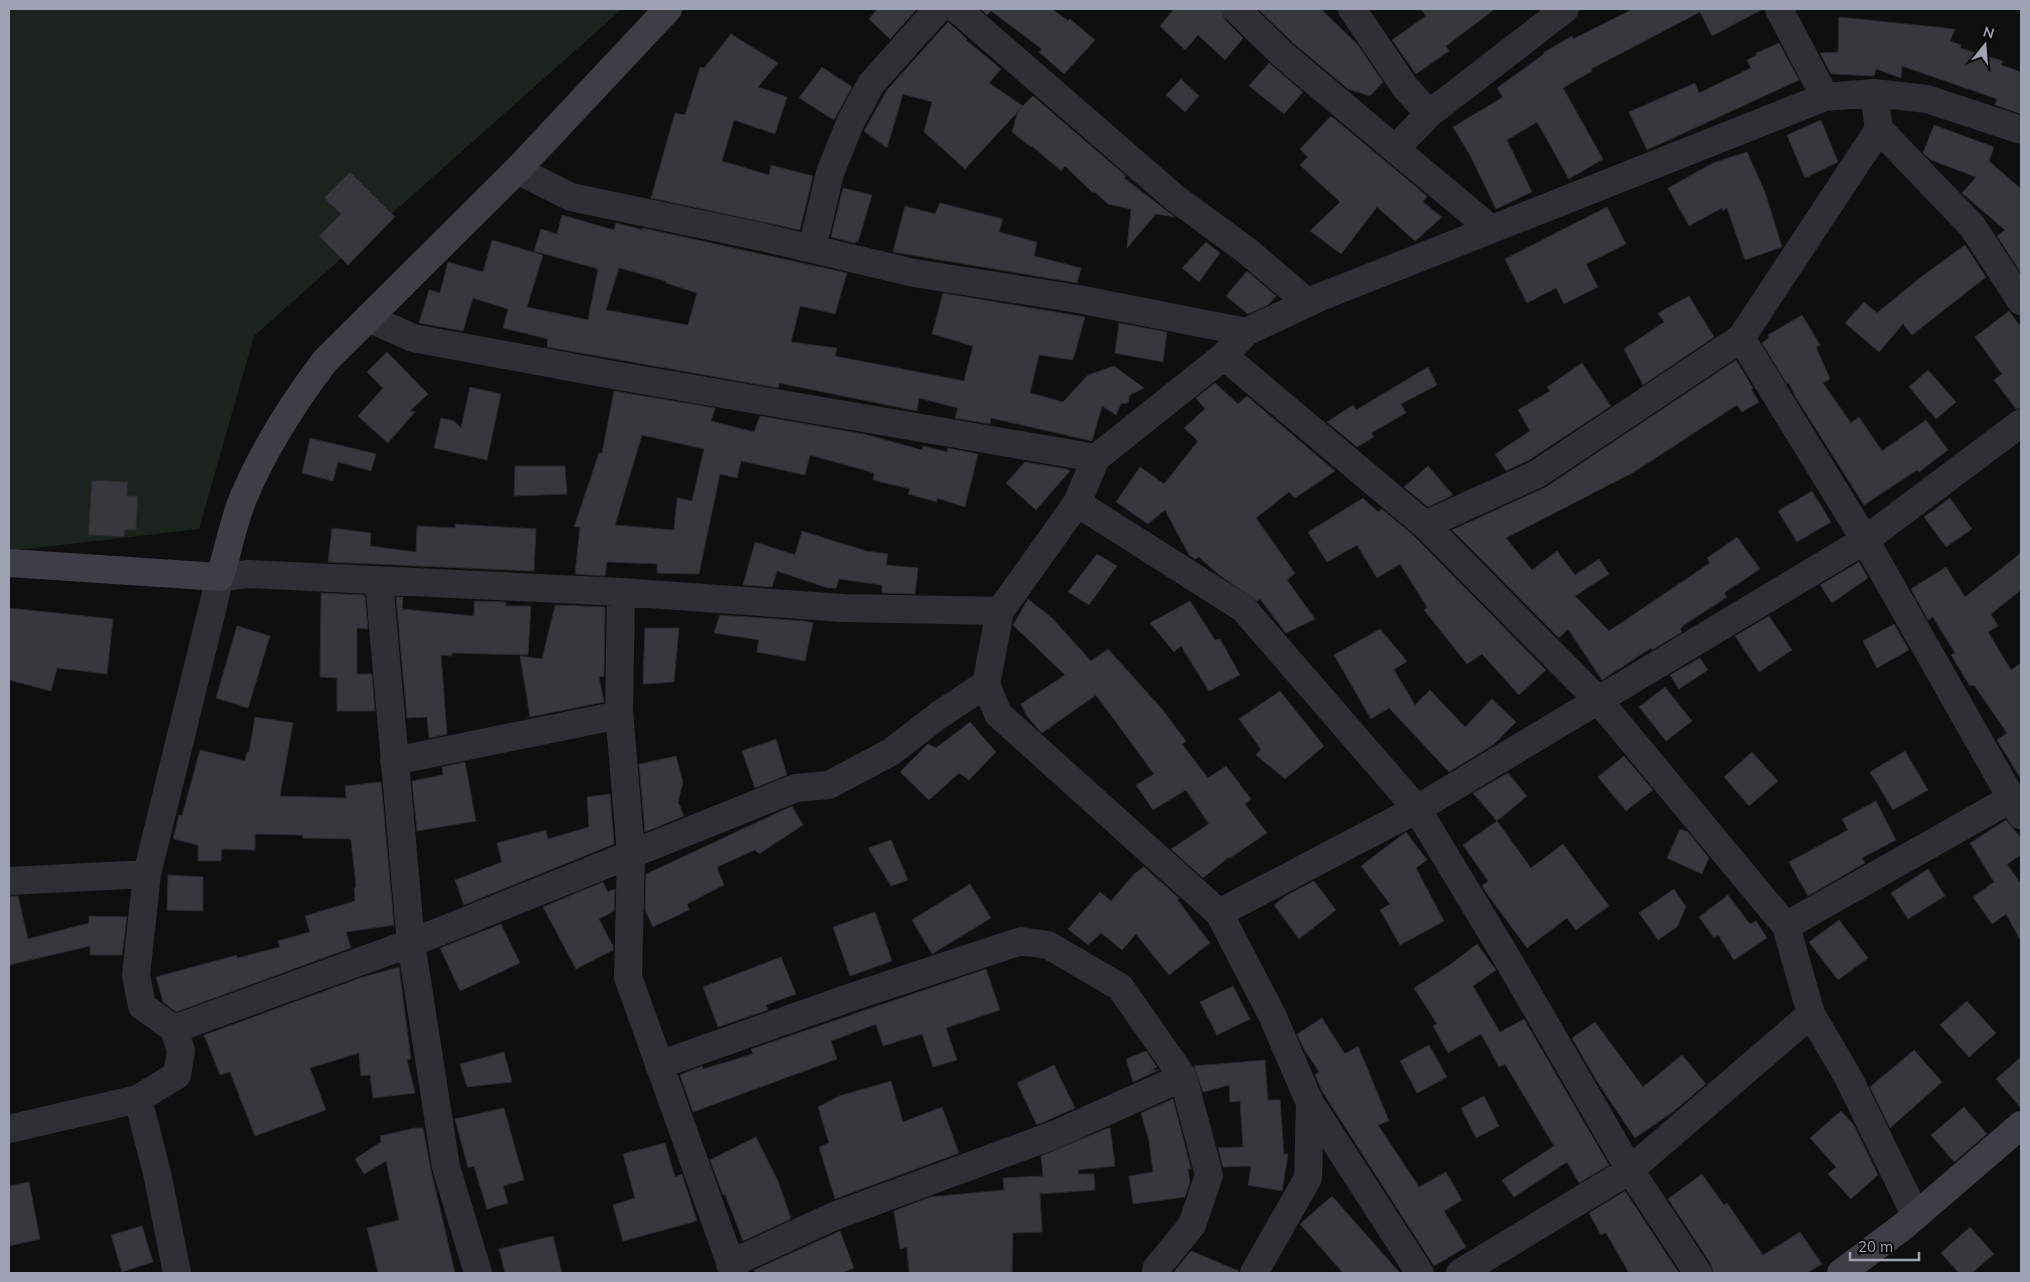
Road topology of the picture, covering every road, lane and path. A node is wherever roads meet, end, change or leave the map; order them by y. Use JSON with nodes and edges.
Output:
{"nodes":[{"id":1,"x":668,"y":9,"type":"edge"},
{"id":2,"x":938,"y":9,"type":"edge"},
{"id":3,"x":957,"y":9,"type":"edge"},
{"id":4,"x":1236,"y":9,"type":"edge"},
{"id":5,"x":1352,"y":9,"type":"edge"},
{"id":6,"x":1565,"y":9,"type":"edge"},
{"id":7,"x":1779,"y":9,"type":"edge"},
{"id":8,"x":1874,"y":93,"type":"junction"},
{"id":9,"x":1825,"y":97,"type":"junction"},
{"id":10,"x":1429,"y":114,"type":"junction"},
{"id":11,"x":1879,"y":129,"type":"junction"},
{"id":12,"x":2021,"y":130,"type":"edge"},
{"id":13,"x":1395,"y":149,"type":"junction"},
{"id":14,"x":517,"y":170,"type":"junction"},
{"id":15,"x":1491,"y":229,"type":"junction"},
{"id":16,"x":812,"y":249,"type":"junction"},
{"id":17,"x":2021,"y":301,"type":"edge"},
{"id":18,"x":1308,"y":302,"type":"junction"},
{"id":19,"x":368,"y":318,"type":"junction"},
{"id":20,"x":1246,"y":332,"type":"junction"},
{"id":21,"x":1741,"y":338,"type":"junction"},
{"id":22,"x":1224,"y":356,"type":"junction"},
{"id":23,"x":2021,"y":423,"type":"edge"},
{"id":24,"x":1096,"y":458,"type":"junction"},
{"id":25,"x":1077,"y":503,"type":"junction"},
{"id":26,"x":1425,"y":525,"type":"junction"},
{"id":27,"x":1865,"y":540,"type":"junction"},
{"id":28,"x":9,"y":563,"type":"edge"},
{"id":29,"x":220,"y":577,"type":"junction"},
{"id":30,"x":380,"y":581,"type":"junction"},
{"id":31,"x":621,"y":592,"type":"junction"},
{"id":32,"x":1000,"y":611,"type":"junction"},
{"id":33,"x":986,"y":684,"type":"junction"},
{"id":34,"x":1599,"y":701,"type":"junction"},
{"id":35,"x":619,"y":716,"type":"junction"},
{"id":36,"x":394,"y":761,"type":"junction"},
{"id":37,"x":2018,"y":808,"type":"edge"},
{"id":38,"x":1418,"y":809,"type":"junction"},
{"id":39,"x":631,"y":854,"type":"junction"},
{"id":40,"x":147,"y":874,"type":"junction"},
{"id":41,"x":9,"y":881,"type":"edge"},
{"id":42,"x":1219,"y":913,"type":"junction"},
{"id":43,"x":1786,"y":926,"type":"junction"},
{"id":44,"x":411,"y":943,"type":"junction"},
{"id":45,"x":1811,"y":1014,"type":"junction"},
{"id":46,"x":174,"y":1030,"type":"junction"},
{"id":47,"x":659,"y":1065,"type":"junction"},
{"id":48,"x":1183,"y":1077,"type":"junction"},
{"id":49,"x":138,"y":1099,"type":"junction"},
{"id":50,"x":1310,"y":1103,"type":"junction"},
{"id":51,"x":2021,"y":1125,"type":"edge"},
{"id":52,"x":9,"y":1129,"type":"edge"},
{"id":53,"x":1630,"y":1170,"type":"junction"},
{"id":54,"x":1916,"y":1216,"type":"junction"},
{"id":55,"x":732,"y":1269,"type":"edge"},
{"id":56,"x":177,"y":1273,"type":"edge"},
{"id":57,"x":478,"y":1273,"type":"edge"},
{"id":58,"x":1156,"y":1273,"type":"edge"},
{"id":59,"x":1254,"y":1273,"type":"edge"},
{"id":60,"x":1420,"y":1273,"type":"edge"},
{"id":61,"x":1460,"y":1273,"type":"edge"},
{"id":62,"x":1698,"y":1273,"type":"edge"},
{"id":63,"x":1841,"y":1273,"type":"edge"}],
"edges":[{"from":1,"to":14,"type":"street"},
{"from":2,"to":16,"type":"street"},
{"from":3,"to":18,"type":"street"},
{"from":4,"to":13,"type":"street"},
{"from":5,"to":10,"type":"street"},
{"from":6,"to":10,"type":"street"},
{"from":7,"to":9,"type":"street"},
{"from":8,"to":9,"type":"street"},
{"from":8,"to":11,"type":"street"},
{"from":8,"to":12,"type":"street"},
{"from":9,"to":15,"type":"street"},
{"from":10,"to":13,"type":"street"},
{"from":11,"to":17,"type":"street"},
{"from":11,"to":21,"type":"street"},
{"from":13,"to":15,"type":"street"},
{"from":14,"to":16,"type":"street"},
{"from":14,"to":19,"type":"street"},
{"from":15,"to":18,"type":"street"},
{"from":16,"to":20,"type":"street"},
{"from":18,"to":20,"type":"street"},
{"from":19,"to":24,"type":"street"},
{"from":19,"to":29,"type":"street"},
{"from":20,"to":22,"type":"street"},
{"from":21,"to":26,"type":"street"},
{"from":21,"to":27,"type":"street"},
{"from":22,"to":24,"type":"street"},
{"from":22,"to":26,"type":"street"},
{"from":23,"to":27,"type":"street"},
{"from":24,"to":25,"type":"street"},
{"from":25,"to":32,"type":"street"},
{"from":25,"to":38,"type":"street"},
{"from":26,"to":34,"type":"street"},
{"from":27,"to":34,"type":"street"},
{"from":27,"to":37,"type":"street"},
{"from":28,"to":29,"type":"street"},
{"from":29,"to":30,"type":"street"},
{"from":29,"to":40,"type":"street"},
{"from":30,"to":31,"type":"street"},
{"from":30,"to":36,"type":"street"},
{"from":31,"to":32,"type":"street"},
{"from":31,"to":35,"type":"street"},
{"from":32,"to":33,"type":"street"},
{"from":33,"to":39,"type":"street"},
{"from":33,"to":42,"type":"street"},
{"from":34,"to":38,"type":"street"},
{"from":34,"to":43,"type":"street"},
{"from":35,"to":36,"type":"street"},
{"from":35,"to":39,"type":"street"},
{"from":36,"to":44,"type":"street"},
{"from":37,"to":43,"type":"street"},
{"from":38,"to":42,"type":"street"},
{"from":38,"to":53,"type":"street"},
{"from":39,"to":44,"type":"street"},
{"from":39,"to":47,"type":"street"},
{"from":40,"to":41,"type":"street"},
{"from":40,"to":46,"type":"street"},
{"from":42,"to":50,"type":"street"},
{"from":43,"to":45,"type":"street"},
{"from":44,"to":46,"type":"street"},
{"from":44,"to":57,"type":"street"},
{"from":45,"to":53,"type":"street"},
{"from":45,"to":54,"type":"street"},
{"from":46,"to":49,"type":"street"},
{"from":47,"to":48,"type":"street"},
{"from":47,"to":55,"type":"street"},
{"from":48,"to":55,"type":"street"},
{"from":48,"to":58,"type":"street"},
{"from":49,"to":52,"type":"street"},
{"from":49,"to":56,"type":"street"},
{"from":50,"to":59,"type":"street"},
{"from":50,"to":60,"type":"street"},
{"from":51,"to":54,"type":"street"},
{"from":53,"to":61,"type":"street"},
{"from":53,"to":62,"type":"street"},
{"from":54,"to":63,"type":"street"}]}
